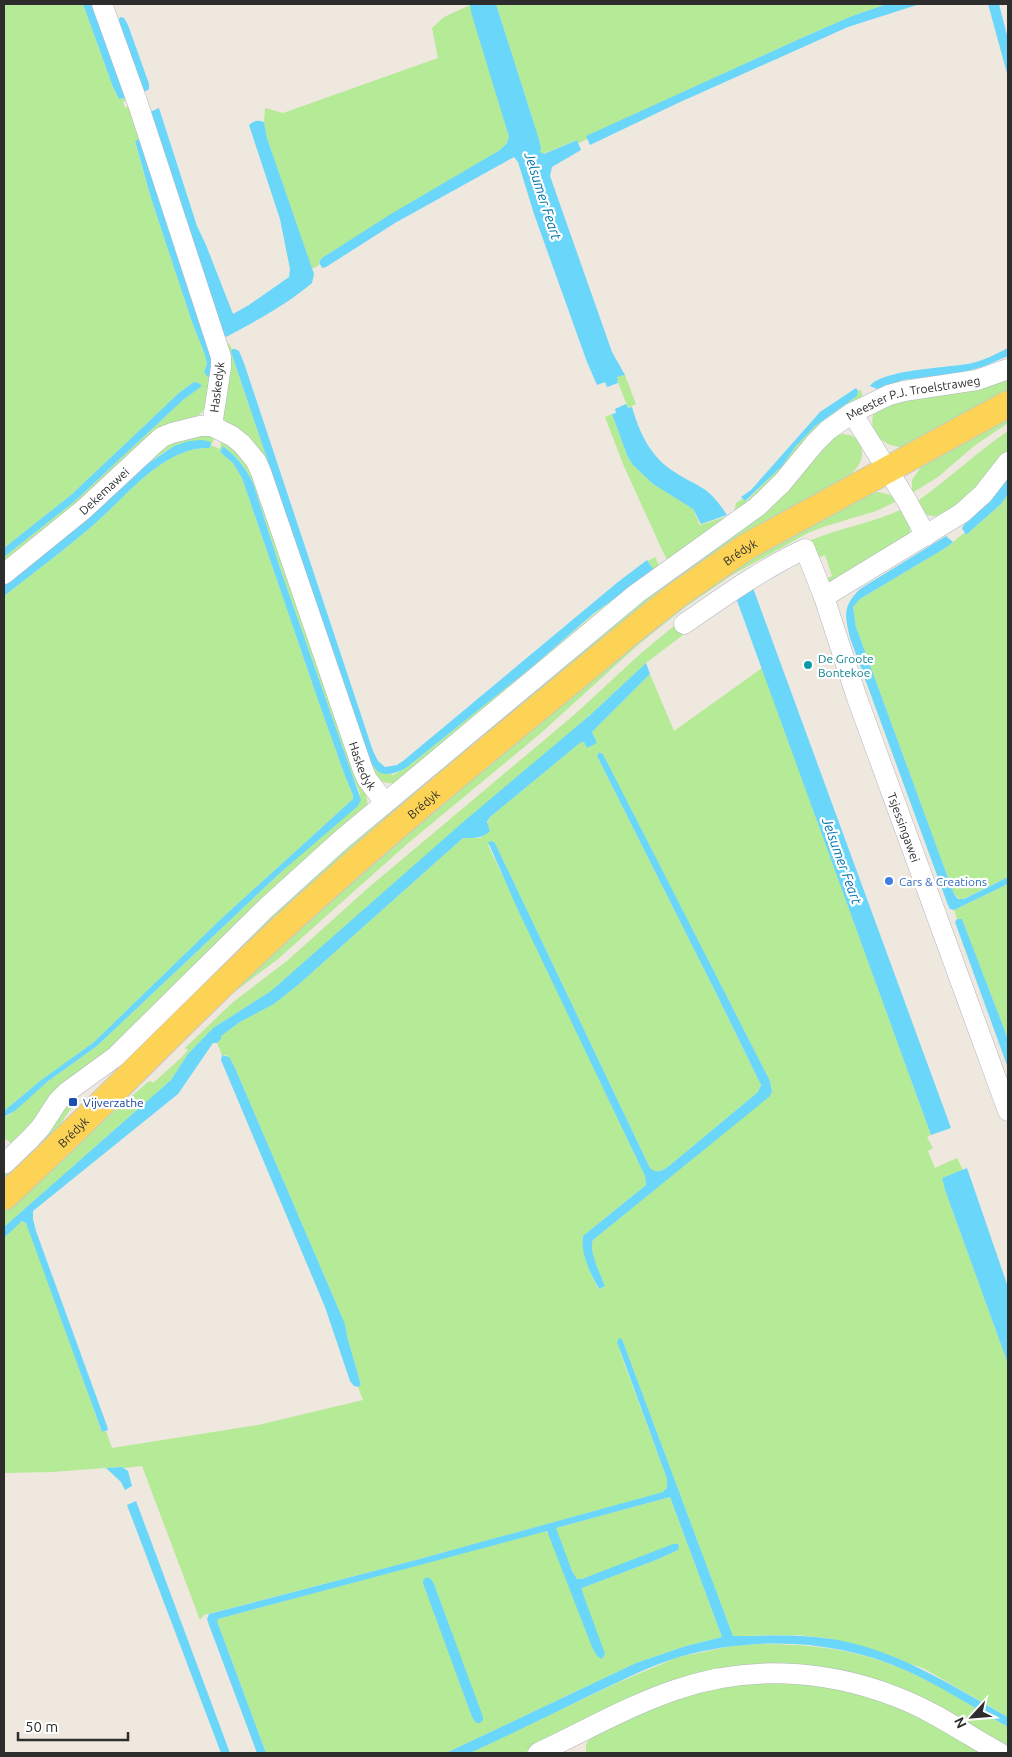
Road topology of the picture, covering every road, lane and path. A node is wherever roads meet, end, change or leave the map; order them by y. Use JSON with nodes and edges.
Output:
{"nodes":[{"id":1,"x":102,"y":4,"type":"edge"},
{"id":2,"x":1008,"y":369,"type":"edge"},
{"id":3,"x":1008,"y":404,"type":"edge"},
{"id":4,"x":852,"y":413,"type":"junction"},
{"id":5,"x":212,"y":426,"type":"junction"},
{"id":6,"x":1008,"y":462,"type":"edge"},
{"id":7,"x":888,"y":469,"type":"junction"},
{"id":8,"x":926,"y":536,"type":"junction"},
{"id":9,"x":4,"y":574,"type":"edge"},
{"id":10,"x":824,"y":597,"type":"junction"},
{"id":11,"x":684,"y":624,"type":"dead end"},
{"id":12,"x":385,"y":803,"type":"junction"},
{"id":13,"x":1008,"y":1111,"type":"edge"},
{"id":14,"x":7,"y":1154,"type":"edge"},
{"id":15,"x":4,"y":1197,"type":"edge"},
{"id":16,"x":538,"y":1753,"type":"edge"},
{"id":17,"x":1000,"y":1753,"type":"edge"}],
"edges":[{"from":1,"to":5,"type":"street","name":"Haskedyk"},
{"from":2,"to":4,"type":"street","name":"Meester P.J. Troelstraweg"},
{"from":3,"to":7,"type":"main road"},
{"from":4,"to":7,"type":"street","name":"Meester P.J. Troelstraweg"},
{"from":4,"to":12,"type":"street","name":"Brédyk"},
{"from":5,"to":9,"type":"street","name":"Dekemawei"},
{"from":5,"to":12,"type":"street","name":"Haskedyk"},
{"from":6,"to":8,"type":"street"},
{"from":7,"to":8,"type":"street","name":"Meester P.J. Troelstraweg"},
{"from":7,"to":15,"type":"main road","name":"Brédyk"},
{"from":8,"to":10,"type":"street"},
{"from":10,"to":11,"type":"street","name":"Tsjessingawei"},
{"from":10,"to":13,"type":"street","name":"Tsjessingawei"},
{"from":12,"to":14,"type":"street","name":"Brédyk"},
{"from":16,"to":17,"type":"street"}]}
